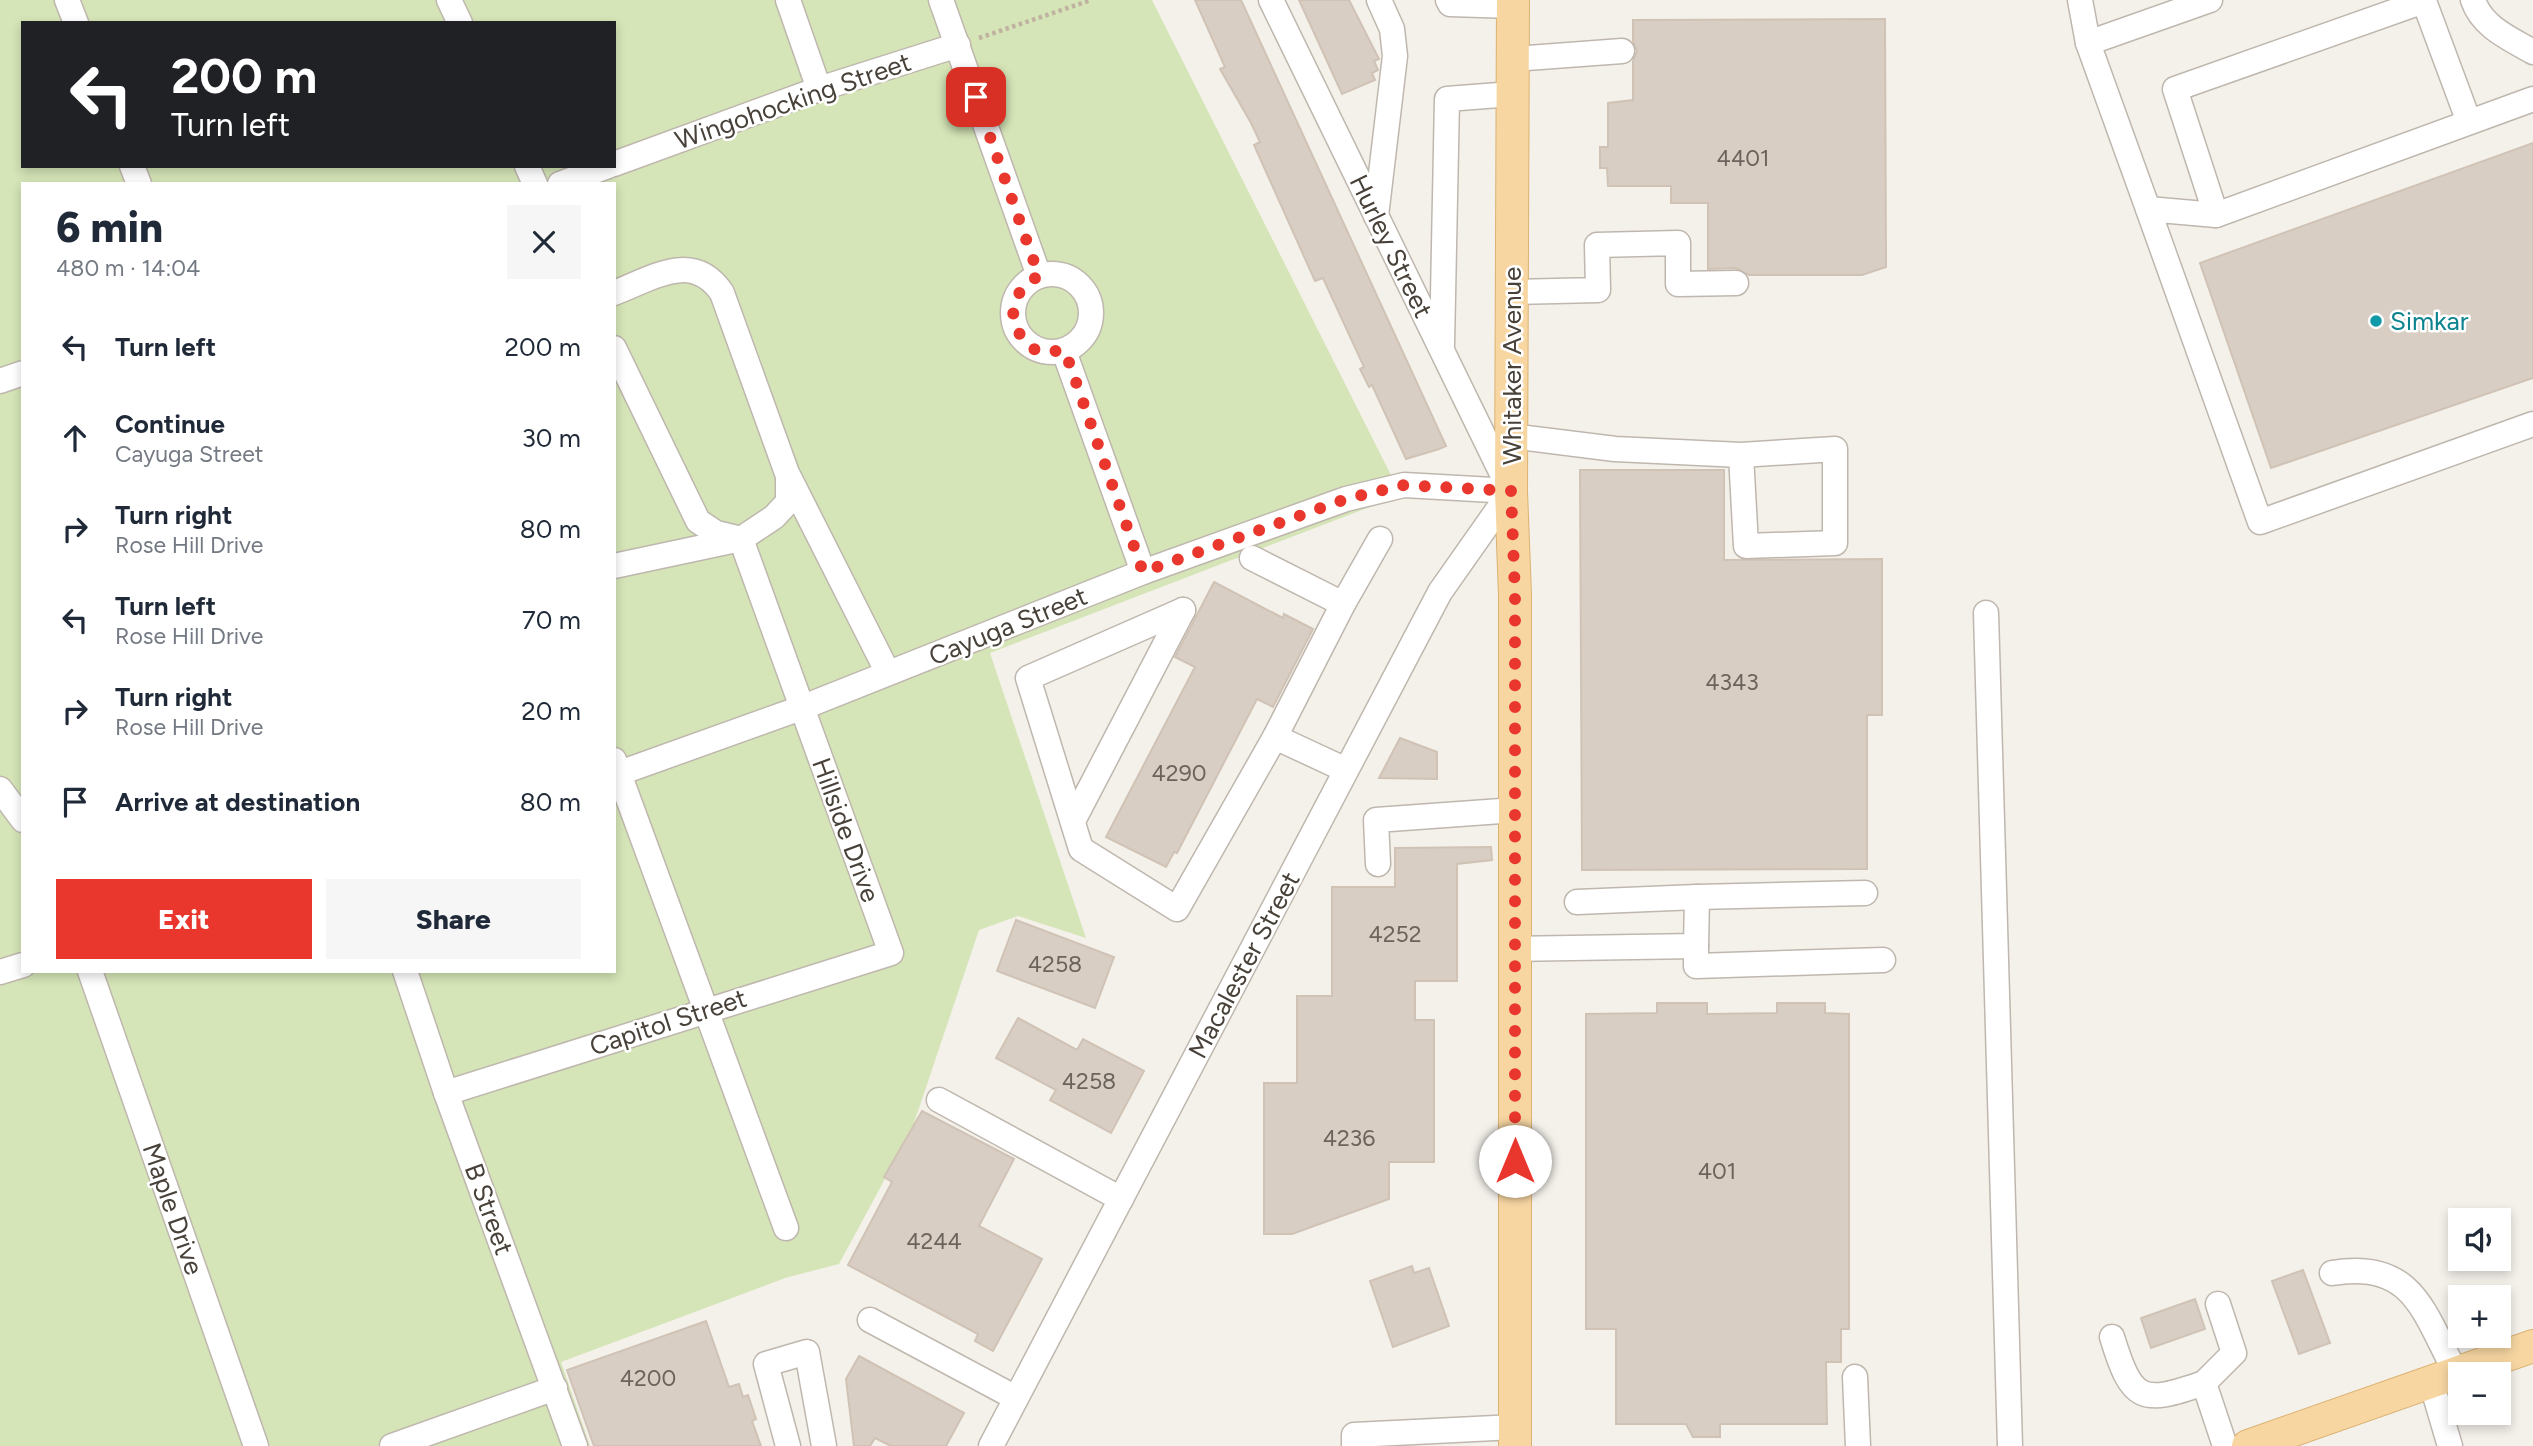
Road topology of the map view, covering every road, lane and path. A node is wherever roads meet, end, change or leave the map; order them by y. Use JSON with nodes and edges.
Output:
{"nodes":[{"id":1,"x":67,"y":0,"type":"edge"},
{"id":2,"x":788,"y":0,"type":"edge"},
{"id":3,"x":941,"y":0,"type":"edge"},
{"id":4,"x":1091,"y":0,"type":"edge"},
{"id":5,"x":1271,"y":0,"type":"edge"},
{"id":6,"x":1379,"y":0,"type":"edge"},
{"id":7,"x":1448,"y":0,"type":"edge"},
{"id":8,"x":2080,"y":0,"type":"edge"},
{"id":9,"x":2210,"y":0,"type":"edge"},
{"id":10,"x":2473,"y":0,"type":"edge"},
{"id":11,"x":1513,"y":3,"type":"edge"},
{"id":12,"x":75,"y":21,"type":"edge"},
{"id":13,"x":2088,"y":43,"type":"junction"},
{"id":14,"x":958,"y":45,"type":"junction"},
{"id":15,"x":1622,"y":51,"type":"dead end"},
{"id":16,"x":2533,"y":52,"type":"edge"},
{"id":17,"x":1513,"y":58,"type":"junction"},
{"id":18,"x":819,"y":89,"type":"junction"},
{"id":19,"x":1513,"y":94,"type":"junction"},
{"id":20,"x":2533,"y":99,"type":"edge"},
{"id":21,"x":2469,"y":122,"type":"junction"},
{"id":22,"x":616,"y":163,"type":"edge"},
{"id":23,"x":603,"y":168,"type":"edge"},
{"id":24,"x":565,"y":182,"type":"edge"},
{"id":25,"x":2148,"y":209,"type":"junction"},
{"id":26,"x":2216,"y":215,"type":"junction"},
{"id":27,"x":1376,"y":216,"type":"junction"},
{"id":28,"x":1039,"y":276,"type":"junction"},
{"id":29,"x":1736,"y":283,"type":"dead end"},
{"id":30,"x":616,"y":292,"type":"edge"},
{"id":31,"x":1512,"y":292,"type":"junction"},
{"id":32,"x":1442,"y":350,"type":"junction"},
{"id":33,"x":1065,"y":351,"type":"junction"},
{"id":34,"x":616,"y":352,"type":"edge"},
{"id":35,"x":21,"y":374,"type":"edge"},
{"id":36,"x":0,"y":381,"type":"edge"},
{"id":37,"x":2533,"y":424,"type":"edge"},
{"id":38,"x":1511,"y":436,"type":"junction"},
{"id":39,"x":1741,"y":455,"type":"junction"},
{"id":40,"x":788,"y":476,"type":"junction"},
{"id":41,"x":1511,"y":491,"type":"junction"},
{"id":42,"x":774,"y":517,"type":"junction"},
{"id":43,"x":816,"y":529,"type":"junction"},
{"id":44,"x":741,"y":539,"type":"junction"},
{"id":45,"x":1380,"y":539,"type":"dead end"},
{"id":46,"x":1252,"y":558,"type":"dead end"},
{"id":47,"x":616,"y":566,"type":"edge"},
{"id":48,"x":1143,"y":572,"type":"junction"},
{"id":49,"x":1343,"y":604,"type":"junction"},
{"id":50,"x":1986,"y":613,"type":"dead end"},
{"id":51,"x":888,"y":673,"type":"junction"},
{"id":52,"x":802,"y":708,"type":"junction"},
{"id":53,"x":1275,"y":737,"type":"junction"},
{"id":54,"x":616,"y":770,"type":"edge"},
{"id":55,"x":1346,"y":771,"type":"junction"},
{"id":56,"x":0,"y":789,"type":"edge"},
{"id":57,"x":1515,"y":810,"type":"junction"},
{"id":58,"x":21,"y":817,"type":"edge"},
{"id":59,"x":1073,"y":821,"type":"junction"},
{"id":60,"x":1378,"y":864,"type":"dead end"},
{"id":61,"x":1865,"y":892,"type":"dead end"},
{"id":62,"x":1697,"y":897,"type":"junction"},
{"id":63,"x":1577,"y":902,"type":"dead end"},
{"id":64,"x":1696,"y":946,"type":"junction"},
{"id":65,"x":1515,"y":949,"type":"junction"},
{"id":66,"x":891,"y":953,"type":"joint"},
{"id":67,"x":1883,"y":960,"type":"dead end"},
{"id":68,"x":21,"y":966,"type":"edge"},
{"id":69,"x":0,"y":972,"type":"edge"},
{"id":70,"x":91,"y":973,"type":"edge"},
{"id":71,"x":406,"y":973,"type":"edge"},
{"id":72,"x":705,"y":1010,"type":"junction"},
{"id":73,"x":446,"y":1093,"type":"junction"},
{"id":74,"x":939,"y":1100,"type":"dead end"},
{"id":75,"x":1121,"y":1199,"type":"junction"},
{"id":76,"x":786,"y":1228,"type":"dead end"},
{"id":77,"x":2332,"y":1273,"type":"dead end"},
{"id":78,"x":2218,"y":1304,"type":"dead end"},
{"id":79,"x":870,"y":1320,"type":"dead end"},
{"id":80,"x":2112,"y":1337,"type":"dead end"},
{"id":81,"x":2533,"y":1346,"type":"edge"},
{"id":82,"x":1855,"y":1377,"type":"dead end"},
{"id":83,"x":2444,"y":1378,"type":"junction"},
{"id":84,"x":2204,"y":1384,"type":"junction"},
{"id":85,"x":555,"y":1388,"type":"junction"},
{"id":86,"x":1016,"y":1398,"type":"junction"},
{"id":87,"x":1515,"y":1437,"type":"edge"},
{"id":88,"x":256,"y":1446,"type":"edge"},
{"id":89,"x":392,"y":1446,"type":"edge"},
{"id":90,"x":576,"y":1446,"type":"edge"},
{"id":91,"x":788,"y":1446,"type":"edge"},
{"id":92,"x":824,"y":1446,"type":"edge"},
{"id":93,"x":991,"y":1446,"type":"edge"},
{"id":94,"x":1354,"y":1446,"type":"edge"},
{"id":95,"x":1858,"y":1446,"type":"edge"},
{"id":96,"x":2010,"y":1446,"type":"edge"},
{"id":97,"x":2225,"y":1446,"type":"edge"},
{"id":98,"x":2248,"y":1446,"type":"edge"},
{"id":99,"x":2450,"y":1446,"type":"edge"}],
"edges":[{"from":1,"to":12,"type":"street"},
{"from":2,"to":18,"type":"street"},
{"from":3,"to":14,"type":"street"},
{"from":4,"to":14,"type":"path"},
{"from":5,"to":27,"type":"street","name":"Hurley Street"},
{"from":6,"to":27,"type":"street"},
{"from":7,"to":11,"type":"street"},
{"from":8,"to":13,"type":"street"},
{"from":9,"to":13,"type":"street"},
{"from":10,"to":16,"type":"street"},
{"from":11,"to":17,"type":"main road","name":"Whitaker Avenue"},
{"from":13,"to":25,"type":"street"},
{"from":14,"to":18,"type":"street","name":"Wingohocking Street"},
{"from":14,"to":28,"type":"street"},
{"from":15,"to":17,"type":"street"},
{"from":17,"to":19,"type":"main road","name":"Whitaker Avenue"},
{"from":18,"to":22,"type":"street","name":"Wingohocking Street"},
{"from":19,"to":31,"type":"main road","name":"Whitaker Avenue"},
{"from":19,"to":32,"type":"street"},
{"from":20,"to":21,"type":"street"},
{"from":21,"to":26,"type":"street"},
{"from":21,"to":26,"type":"street"},
{"from":23,"to":24,"type":"street"},
{"from":25,"to":26,"type":"street"},
{"from":25,"to":37,"type":"street"},
{"from":27,"to":32,"type":"street","name":"Hurley Street"},
{"from":28,"to":33,"type":"street"},
{"from":28,"to":33,"type":"street"},
{"from":29,"to":31,"type":"street"},
{"from":30,"to":40,"type":"street"},
{"from":31,"to":38,"type":"main road","name":"Whitaker Avenue"},
{"from":32,"to":41,"type":"street","name":"Hurley Street"},
{"from":33,"to":48,"type":"street"},
{"from":34,"to":44,"type":"street"},
{"from":35,"to":36,"type":"street"},
{"from":38,"to":39,"type":"street"},
{"from":38,"to":41,"type":"main road","name":"Whitaker Avenue"},
{"from":39,"to":39,"type":"street"},
{"from":40,"to":42,"type":"street"},
{"from":40,"to":43,"type":"street"},
{"from":41,"to":48,"type":"street","name":"Cayuga Street"},
{"from":41,"to":55,"type":"street","name":"Macalester Street"},
{"from":41,"to":57,"type":"main road","name":"Whitaker Avenue"},
{"from":42,"to":43,"type":"street"},
{"from":42,"to":44,"type":"street"},
{"from":43,"to":51,"type":"street"},
{"from":44,"to":47,"type":"street"},
{"from":44,"to":52,"type":"street","name":"Hillside Drive"},
{"from":45,"to":49,"type":"street"},
{"from":46,"to":49,"type":"street"},
{"from":48,"to":51,"type":"street","name":"Cayuga Street"},
{"from":49,"to":53,"type":"street"},
{"from":50,"to":96,"type":"street"},
{"from":51,"to":52,"type":"street","name":"Cayuga Street"},
{"from":52,"to":54,"type":"street","name":"Cayuga Street"},
{"from":52,"to":66,"type":"street","name":"Hillside Drive"},
{"from":53,"to":55,"type":"street"},
{"from":53,"to":59,"type":"street"},
{"from":54,"to":72,"type":"street"},
{"from":55,"to":75,"type":"street","name":"Macalester Street"},
{"from":56,"to":58,"type":"street"},
{"from":57,"to":60,"type":"street"},
{"from":57,"to":65,"type":"main road","name":"Whitaker Avenue"},
{"from":59,"to":59,"type":"street"},
{"from":61,"to":62,"type":"street"},
{"from":62,"to":63,"type":"street"},
{"from":62,"to":64,"type":"street"},
{"from":64,"to":65,"type":"street"},
{"from":64,"to":67,"type":"street"},
{"from":65,"to":87,"type":"main road","name":"Whitaker Avenue"},
{"from":66,"to":72,"type":"street","name":"Capitol Street"},
{"from":68,"to":69,"type":"street"},
{"from":70,"to":88,"type":"street","name":"Maple Drive"},
{"from":71,"to":73,"type":"street","name":"B Street"},
{"from":72,"to":73,"type":"street","name":"Capitol Street"},
{"from":72,"to":76,"type":"street"},
{"from":73,"to":85,"type":"street","name":"B Street"},
{"from":74,"to":75,"type":"street"},
{"from":75,"to":86,"type":"street","name":"Macalester Street"},
{"from":77,"to":83,"type":"street"},
{"from":78,"to":84,"type":"street"},
{"from":79,"to":86,"type":"street"},
{"from":80,"to":84,"type":"street"},
{"from":81,"to":83,"type":"main road"},
{"from":82,"to":95,"type":"street"},
{"from":83,"to":98,"type":"main road"},
{"from":83,"to":99,"type":"street"},
{"from":84,"to":97,"type":"street"},
{"from":85,"to":89,"type":"street"},
{"from":85,"to":90,"type":"street","name":"B Street"},
{"from":86,"to":93,"type":"street","name":"Macalester Street"},
{"from":87,"to":94,"type":"street"},
{"from":91,"to":92,"type":"street"}]}
